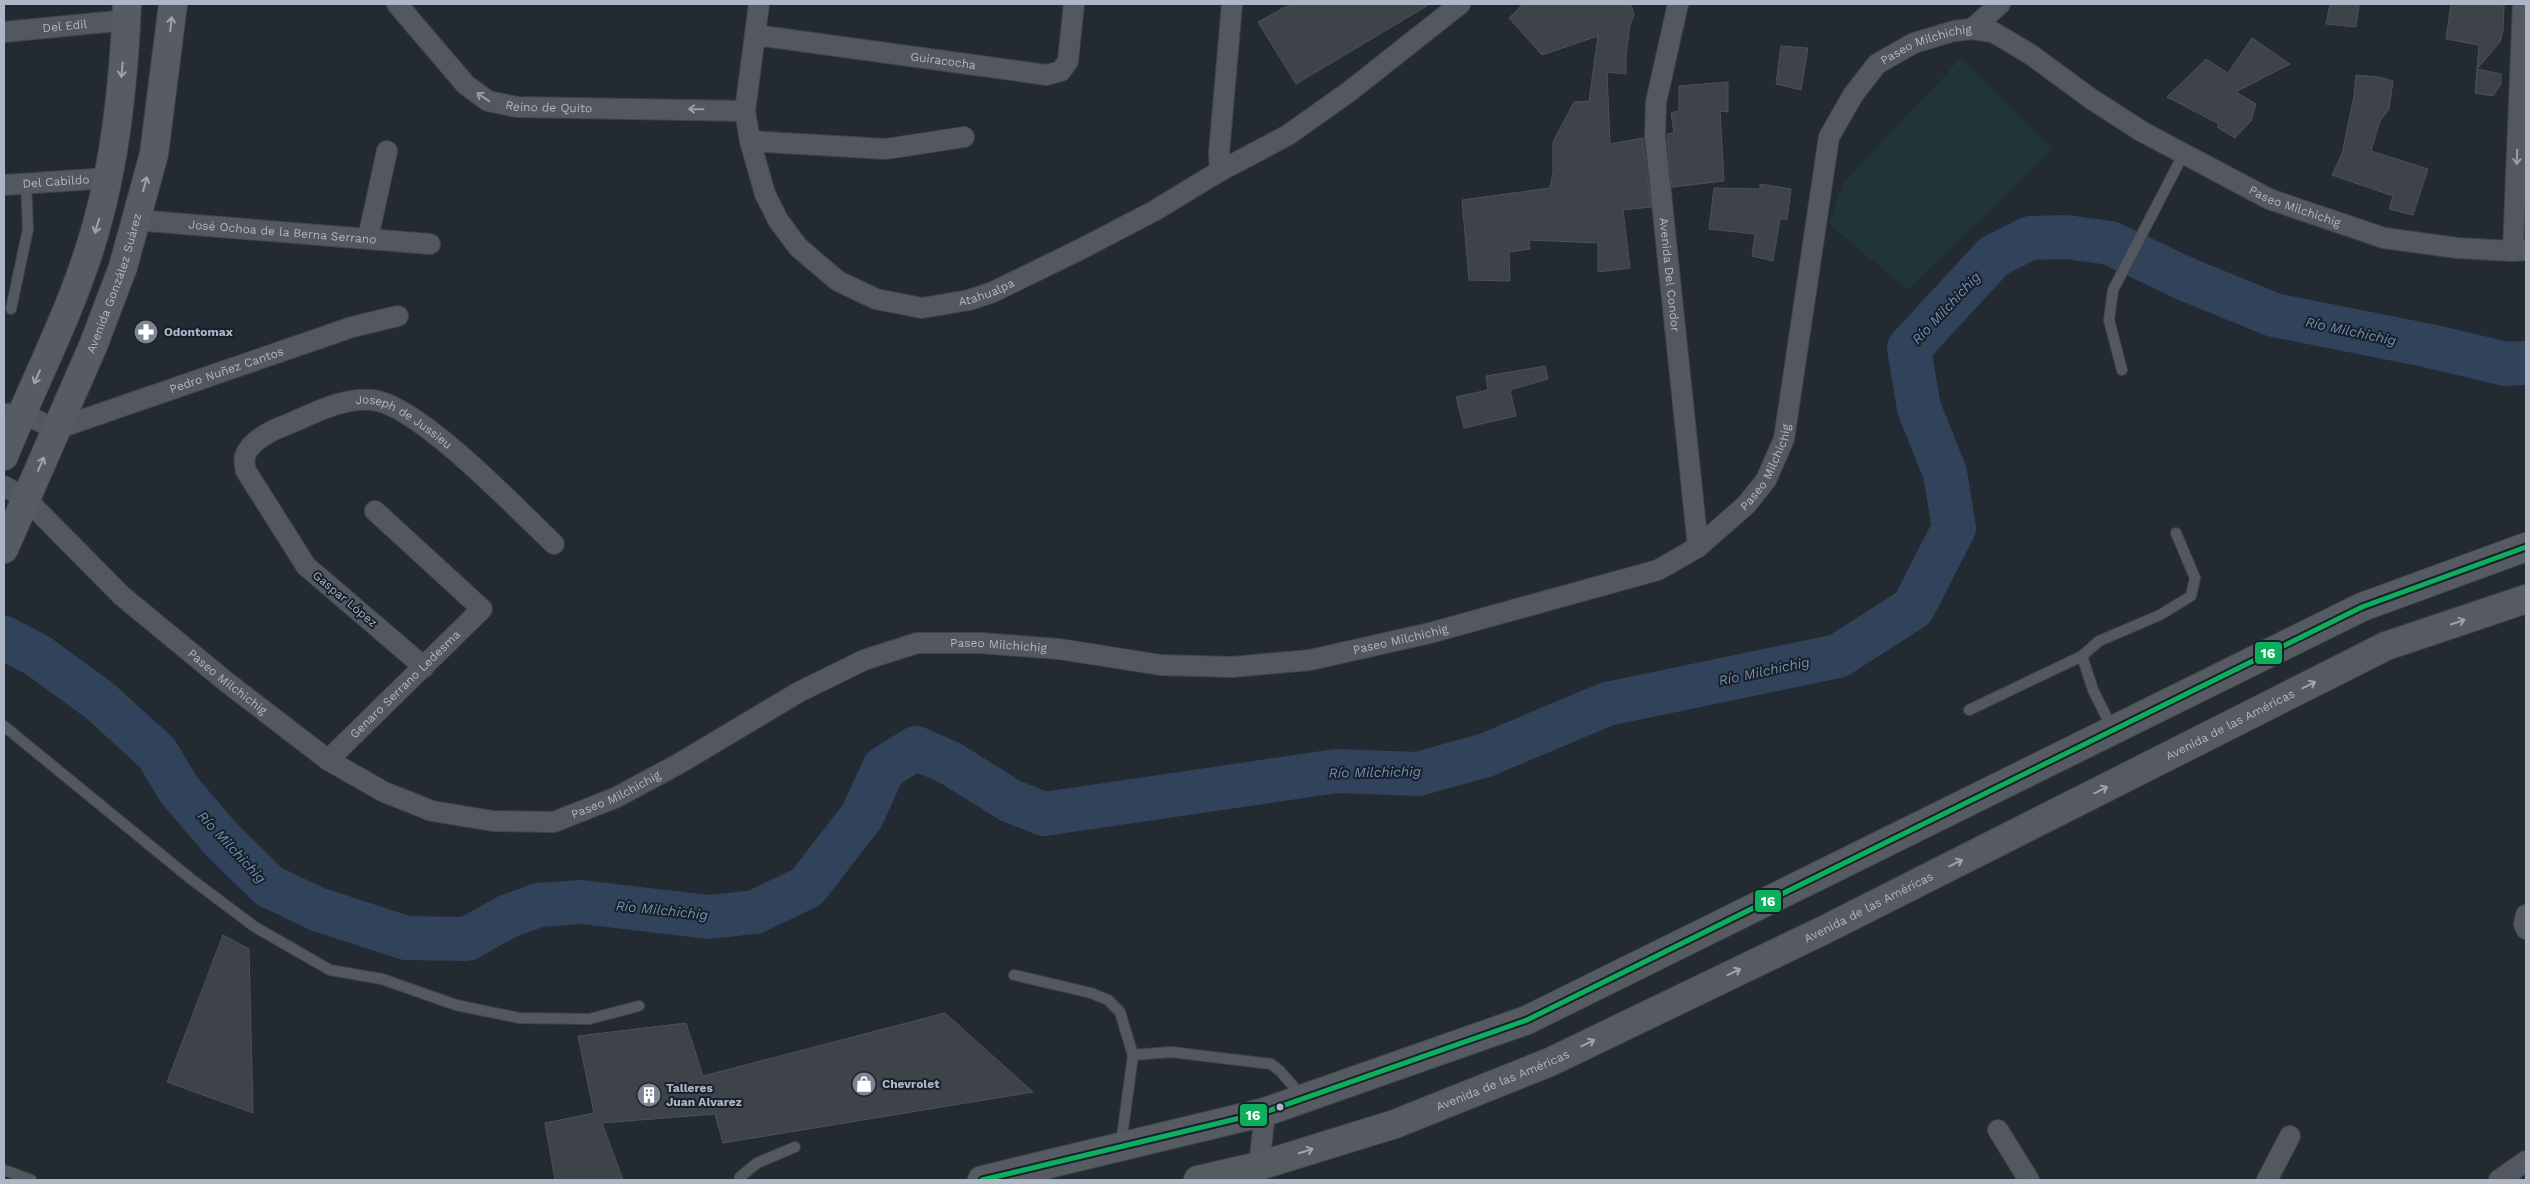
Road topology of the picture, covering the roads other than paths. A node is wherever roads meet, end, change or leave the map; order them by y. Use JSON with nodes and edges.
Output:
{"nodes":[{"id":1,"x":173,"y":4,"type":"edge"},
{"id":2,"x":397,"y":4,"type":"edge"},
{"id":3,"x":759,"y":4,"type":"edge"},
{"id":4,"x":1074,"y":4,"type":"edge"},
{"id":5,"x":1232,"y":4,"type":"edge"},
{"id":6,"x":1460,"y":4,"type":"edge"},
{"id":7,"x":1678,"y":4,"type":"edge"},
{"id":8,"x":2000,"y":4,"type":"edge"},
{"id":9,"x":2523,"y":4,"type":"edge"},
{"id":10,"x":127,"y":12,"type":"edge"},
{"id":11,"x":1972,"y":29,"type":"junction"},
{"id":12,"x":4,"y":32,"type":"edge"},
{"id":13,"x":756,"y":35,"type":"junction"},
{"id":14,"x":745,"y":111,"type":"junction"},
{"id":15,"x":964,"y":137,"type":"dead end"},
{"id":16,"x":750,"y":141,"type":"junction"},
{"id":17,"x":387,"y":150,"type":"dead end"},
{"id":18,"x":2184,"y":153,"type":"junction"},
{"id":19,"x":1220,"y":171,"type":"junction"},
{"id":20,"x":109,"y":178,"type":"junction"},
{"id":21,"x":26,"y":183,"type":"junction"},
{"id":22,"x":4,"y":185,"type":"edge"},
{"id":23,"x":135,"y":220,"type":"junction"},
{"id":24,"x":368,"y":238,"type":"junction"},
{"id":25,"x":430,"y":244,"type":"dead end"},
{"id":26,"x":2520,"y":250,"type":"edge"},
{"id":27,"x":11,"y":309,"type":"dead end"},
{"id":28,"x":398,"y":316,"type":"dead end"},
{"id":29,"x":2122,"y":370,"type":"dead end"},
{"id":30,"x":12,"y":414,"type":"edge"},
{"id":31,"x":56,"y":429,"type":"junction"},
{"id":32,"x":4,"y":456,"type":"edge"},
{"id":33,"x":246,"y":471,"type":"joint"},
{"id":34,"x":15,"y":492,"type":"edge"},
{"id":35,"x":375,"y":511,"type":"dead end"},
{"id":36,"x":2176,"y":532,"type":"dead end"},
{"id":37,"x":554,"y":544,"type":"dead end"},
{"id":38,"x":1698,"y":547,"type":"junction"},
{"id":39,"x":2526,"y":547,"type":"edge"},
{"id":40,"x":4,"y":549,"type":"edge"},
{"id":41,"x":2526,"y":599,"type":"edge"},
{"id":42,"x":2082,"y":656,"type":"junction"},
{"id":43,"x":424,"y":666,"type":"junction"},
{"id":44,"x":1970,"y":710,"type":"dead end"},
{"id":45,"x":4,"y":726,"type":"edge"},
{"id":46,"x":2113,"y":732,"type":"junction"},
{"id":47,"x":328,"y":760,"type":"junction"},
{"id":48,"x":2526,"y":914,"type":"edge"},
{"id":49,"x":2526,"y":929,"type":"edge"},
{"id":50,"x":1014,"y":975,"type":"dead end"},
{"id":51,"x":639,"y":1006,"type":"dead end"},
{"id":52,"x":1133,"y":1055,"type":"junction"},
{"id":53,"x":1304,"y":1099,"type":"junction"},
{"id":54,"x":1265,"y":1112,"type":"junction"},
{"id":55,"x":1998,"y":1130,"type":"dead end"},
{"id":56,"x":2290,"y":1136,"type":"dead end"},
{"id":57,"x":795,"y":1147,"type":"dead end"},
{"id":58,"x":1121,"y":1147,"type":"junction"},
{"id":59,"x":2526,"y":1161,"type":"edge"},
{"id":60,"x":4,"y":1170,"type":"edge"},
{"id":61,"x":1254,"y":1173,"type":"edge"},
{"id":62,"x":31,"y":1180,"type":"edge"},
{"id":63,"x":740,"y":1180,"type":"edge"},
{"id":64,"x":982,"y":1180,"type":"edge"},
{"id":65,"x":1198,"y":1180,"type":"edge"},
{"id":66,"x":2030,"y":1180,"type":"edge"},
{"id":67,"x":2266,"y":1180,"type":"edge"},
{"id":68,"x":2499,"y":1180,"type":"edge"}],
"edges":[{"from":23,"to":1,"type":"main road","name":"Avenida González Suárez","one_way":true},
{"from":14,"to":2,"type":"street","name":"Reino de Quito","one_way":true},
{"from":3,"to":13,"type":"street","name":"Atahualpa"},
{"from":4,"to":13,"type":"street","name":"Guiracocha"},
{"from":5,"to":19,"type":"street"},
{"from":6,"to":19,"type":"street","name":"Atahualpa"},
{"from":7,"to":38,"type":"street","name":"Avenida Del Condor"},
{"from":8,"to":11,"type":"street"},
{"from":9,"to":26,"type":"street","one_way":true},
{"from":10,"to":12,"type":"street","name":"Del Edil"},
{"from":10,"to":20,"type":"main road","one_way":true},
{"from":11,"to":18,"type":"street","name":"Paseo Milchichig"},
{"from":11,"to":38,"type":"street","name":"Paseo Milchichig"},
{"from":13,"to":14,"type":"street","name":"Atahualpa"},
{"from":14,"to":16,"type":"street","name":"Atahualpa"},
{"from":15,"to":16,"type":"street"},
{"from":16,"to":19,"type":"street","name":"Atahualpa"},
{"from":17,"to":24,"type":"street"},
{"from":18,"to":26,"type":"street","name":"Paseo Milchichig"},
{"from":18,"to":29,"type":"lane"},
{"from":20,"to":21,"type":"street","name":"Del Cabildo"},
{"from":20,"to":30,"type":"main road","one_way":true},
{"from":21,"to":22,"type":"street","name":"Del Cabildo"},
{"from":21,"to":27,"type":"lane"},
{"from":23,"to":24,"type":"street","name":"José Ochoa de la Berna Serrano"},
{"from":23,"to":31,"type":"main road","name":"Avenida González Suárez"},
{"from":24,"to":25,"type":"street","name":"José Ochoa de la Berna Serrano"},
{"from":28,"to":31,"type":"street","name":"Pedro Nuñez Cantos"},
{"from":30,"to":31,"type":"street"},
{"from":30,"to":32,"type":"main road"},
{"from":34,"to":31,"type":"main road","name":"Avenida González Suárez","one_way":true},
{"from":33,"to":37,"type":"street","name":"Joseph de Jussieu"},
{"from":33,"to":43,"type":"street","name":"Gaspar López"},
{"from":34,"to":40,"type":"main road","name":"Avenida González Suárez"},
{"from":34,"to":47,"type":"street","name":"Paseo Milchichig"},
{"from":35,"to":43,"type":"street","name":"Genaro Serrano Ledesma"},
{"from":36,"to":42,"type":"lane"},
{"from":38,"to":47,"type":"street","name":"Paseo Milchichig"},
{"from":39,"to":46,"type":"main road"},
{"from":61,"to":41,"type":"main road","name":"Avenida de las Américas","one_way":true},
{"from":42,"to":44,"type":"lane"},
{"from":42,"to":46,"type":"lane"},
{"from":43,"to":47,"type":"street","name":"Genaro Serrano Ledesma"},
{"from":45,"to":51,"type":"lane"},
{"from":46,"to":53,"type":"main road"},
{"from":48,"to":49,"type":"street"},
{"from":50,"to":52,"type":"lane"},
{"from":52,"to":53,"type":"lane"},
{"from":52,"to":58,"type":"lane"},
{"from":53,"to":54,"type":"main road"},
{"from":54,"to":58,"type":"main road"},
{"from":54,"to":61,"type":"street"},
{"from":55,"to":66,"type":"street"},
{"from":56,"to":67,"type":"street"},
{"from":57,"to":63,"type":"lane"},
{"from":58,"to":64,"type":"main road"},
{"from":59,"to":68,"type":"street"},
{"from":60,"to":62,"type":"lane"},
{"from":61,"to":65,"type":"main road","name":"Avenida de las Américas"}]}
